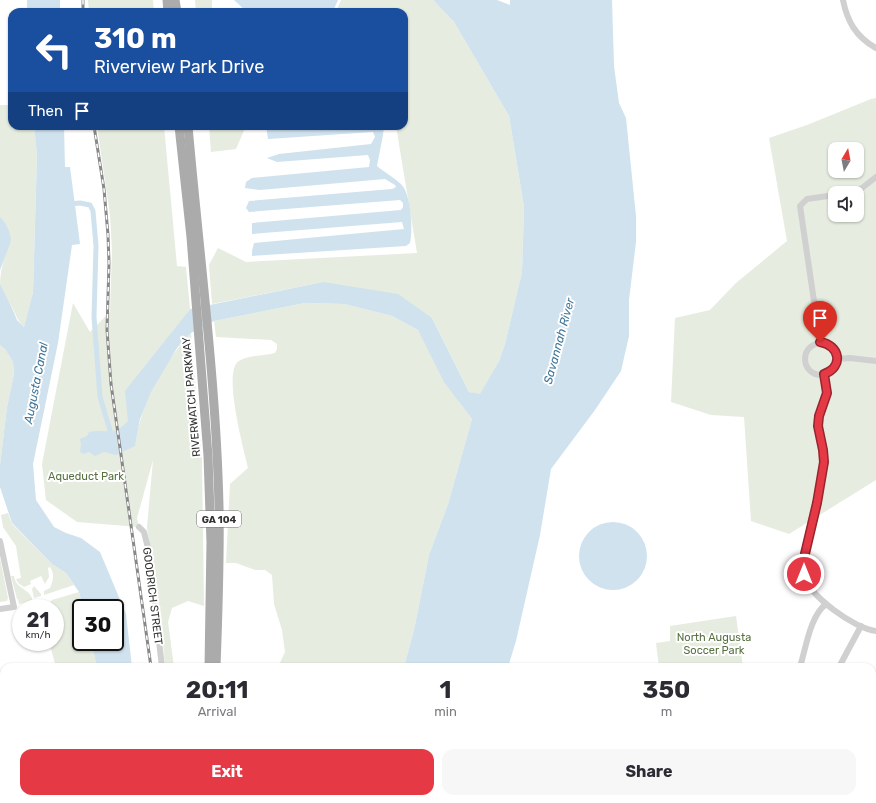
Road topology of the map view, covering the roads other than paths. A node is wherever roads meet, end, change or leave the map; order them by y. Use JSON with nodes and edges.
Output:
{"nodes":[{"id":1,"x":842,"y":0,"type":"edge"},
{"id":2,"x":876,"y":48,"type":"edge"},
{"id":3,"x":179,"y":130,"type":"edge"},
{"id":4,"x":188,"y":130,"type":"edge"},
{"id":5,"x":876,"y":177,"type":"edge"},
{"id":6,"x":864,"y":186,"type":"edge"},
{"id":7,"x":828,"y":196,"type":"edge"},
{"id":8,"x":198,"y":283,"type":"junction"},
{"id":9,"x":820,"y":342,"type":"junction"},
{"id":10,"x":837,"y":359,"type":"junction"},
{"id":11,"x":876,"y":361,"type":"edge"},
{"id":12,"x":824,"y":374,"type":"junction"},
{"id":13,"x":139,"y":527,"type":"dead end"},
{"id":14,"x":0,"y":542,"type":"edge"},
{"id":15,"x":826,"y":604,"type":"junction"},
{"id":16,"x":0,"y":609,"type":"edge"},
{"id":17,"x":861,"y":626,"type":"junction"},
{"id":18,"x":876,"y":631,"type":"edge"},
{"id":19,"x":162,"y":663,"type":"edge"},
{"id":20,"x":209,"y":663,"type":"edge"},
{"id":21,"x":216,"y":663,"type":"edge"},
{"id":22,"x":801,"y":663,"type":"edge"},
{"id":23,"x":841,"y":663,"type":"edge"}],
"edges":[{"from":1,"to":2,"type":"street"},
{"from":3,"to":8,"type":"main road","name":"RIVERWATCH PARKWAY","number":"GA 104"},
{"from":4,"to":8,"type":"main road","name":"RIVERWATCH PARKWAY","number":"GA 104"},
{"from":5,"to":6,"type":"street"},
{"from":7,"to":9,"type":"street"},
{"from":8,"to":20,"type":"main road","name":"RIVERWATCH PARKWAY","number":"GA 104"},
{"from":8,"to":21,"type":"main road","name":"RIVERWATCH PARKWAY","number":"GA 104"},
{"from":9,"to":10,"type":"street"},
{"from":9,"to":12,"type":"street"},
{"from":10,"to":11,"type":"street"},
{"from":10,"to":12,"type":"street"},
{"from":12,"to":15,"type":"street"},
{"from":13,"to":19,"type":"street","name":"GOODRICH STREET"},
{"from":14,"to":16,"type":"street"},
{"from":15,"to":17,"type":"street"},
{"from":15,"to":22,"type":"street"},
{"from":17,"to":18,"type":"street"},
{"from":17,"to":23,"type":"street"}]}
